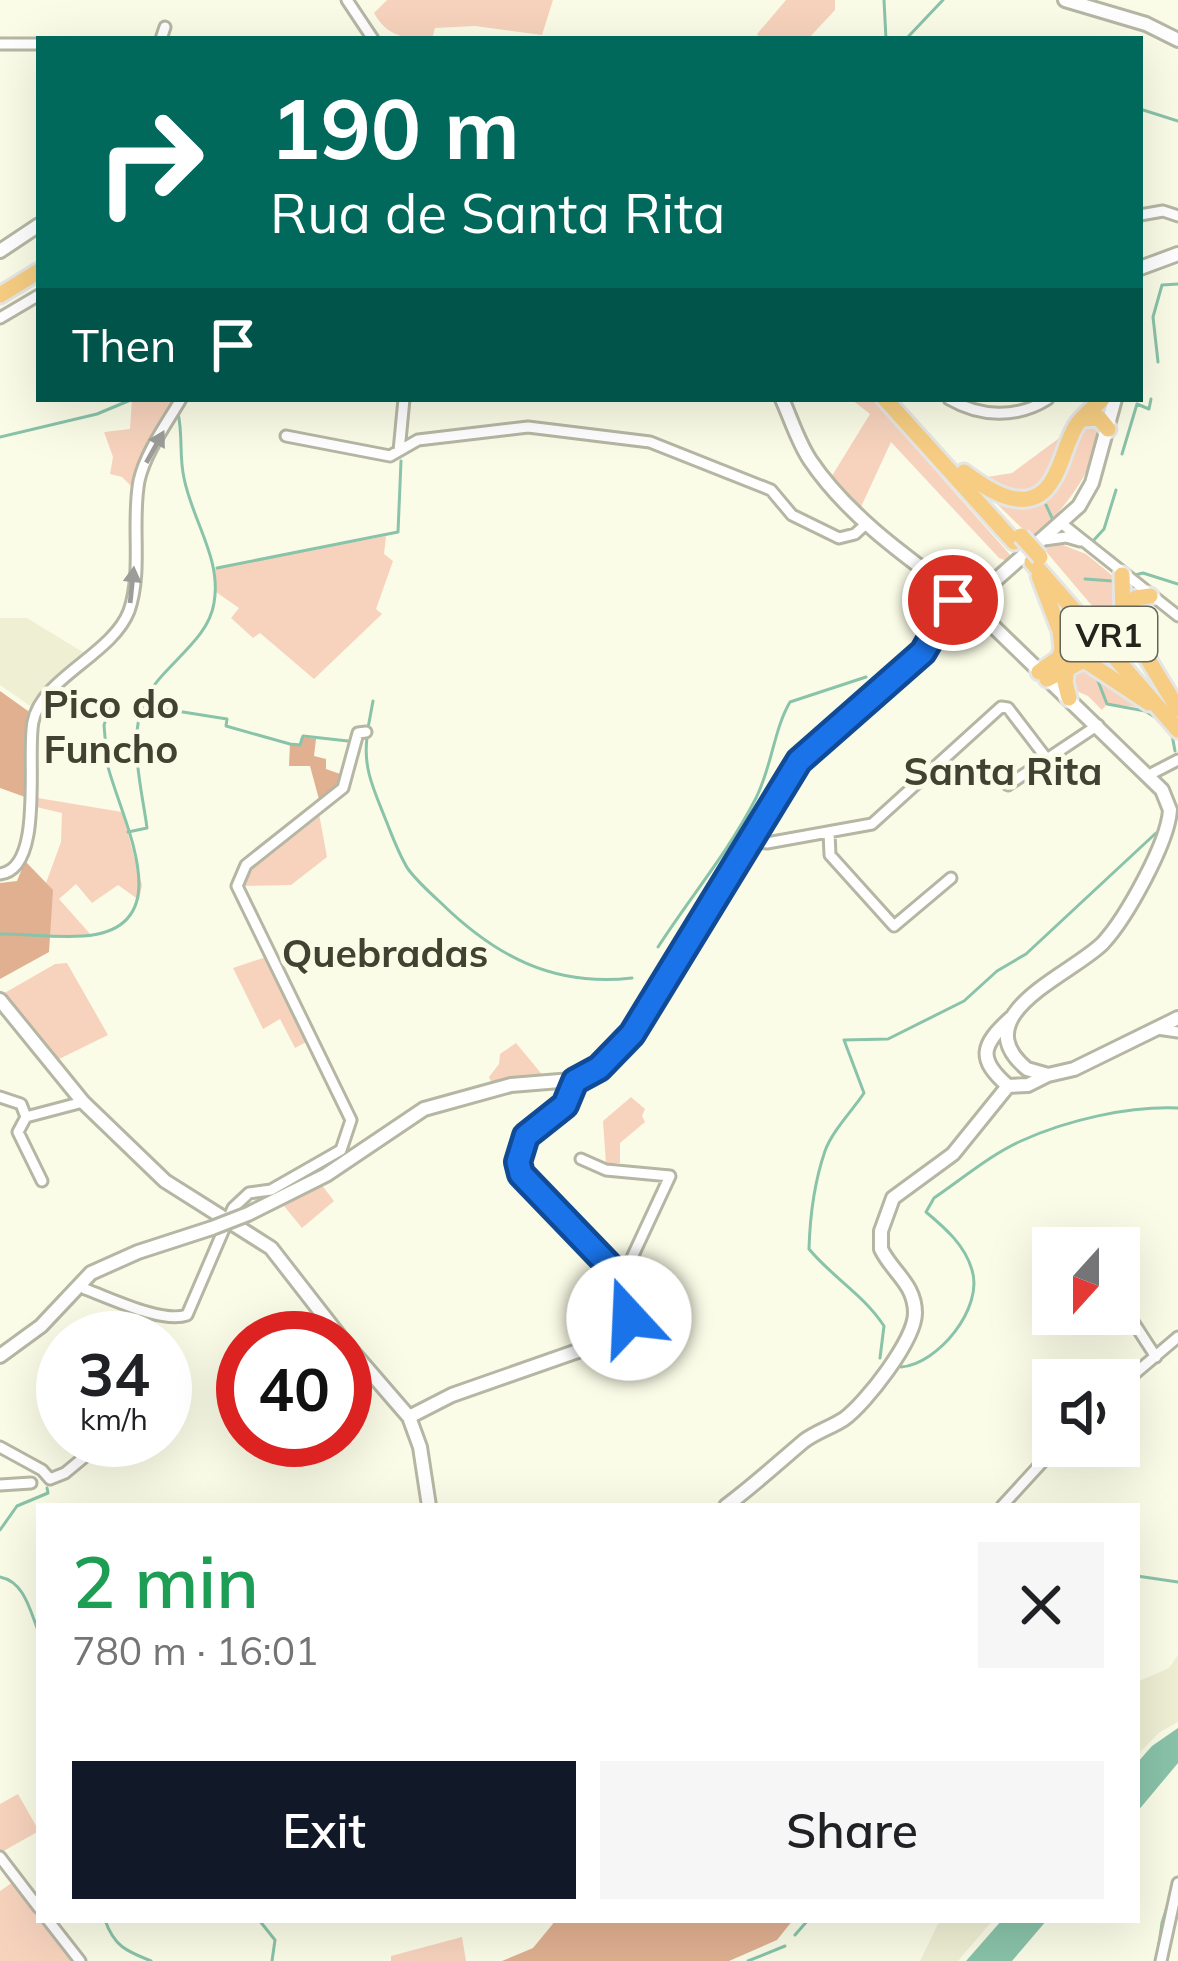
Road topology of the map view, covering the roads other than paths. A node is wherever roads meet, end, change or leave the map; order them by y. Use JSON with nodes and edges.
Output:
{"nodes":[{"id":1,"x":347,"y":0,"type":"edge"},
{"id":2,"x":1065,"y":0,"type":"edge"},
{"id":3,"x":372,"y":36,"type":"edge"},
{"id":4,"x":1178,"y":40,"type":"edge"},
{"id":5,"x":0,"y":44,"type":"edge"},
{"id":6,"x":36,"y":44,"type":"edge"},
{"id":7,"x":1143,"y":215,"type":"edge"},
{"id":8,"x":1178,"y":216,"type":"edge"},
{"id":9,"x":36,"y":227,"type":"edge"},
{"id":10,"x":0,"y":251,"type":"edge"},
{"id":11,"x":1178,"y":254,"type":"edge"},
{"id":12,"x":1143,"y":267,"type":"edge"},
{"id":13,"x":36,"y":273,"type":"edge"},
{"id":14,"x":36,"y":285,"type":"edge"},
{"id":15,"x":0,"y":295,"type":"edge"},
{"id":16,"x":36,"y":297,"type":"edge"},
{"id":17,"x":0,"y":306,"type":"edge"},
{"id":18,"x":0,"y":318,"type":"edge"},
{"id":19,"x":180,"y":402,"type":"edge"},
{"id":20,"x":404,"y":402,"type":"edge"},
{"id":21,"x":783,"y":402,"type":"edge"},
{"id":22,"x":888,"y":402,"type":"edge"},
{"id":23,"x":901,"y":402,"type":"edge"},
{"id":24,"x":956,"y":402,"type":"edge"},
{"id":25,"x":1041,"y":402,"type":"edge"},
{"id":26,"x":1099,"y":402,"type":"edge"},
{"id":27,"x":1114,"y":402,"type":"edge"},
{"id":28,"x":1082,"y":419,"type":"junction"},
{"id":29,"x":1108,"y":429,"type":"junction"},
{"id":30,"x":286,"y":436,"type":"dead end"},
{"id":31,"x":398,"y":451,"type":"junction"},
{"id":32,"x":964,"y":472,"type":"junction"},
{"id":33,"x":866,"y":524,"type":"junction"},
{"id":34,"x":1068,"y":532,"type":"junction"},
{"id":35,"x":1017,"y":539,"type":"junction"},
{"id":36,"x":1038,"y":553,"type":"junction"},
{"id":37,"x":1122,"y":574,"type":"junction"},
{"id":38,"x":1150,"y":596,"type":"junction"},
{"id":39,"x":971,"y":598,"type":"junction"},
{"id":40,"x":1121,"y":610,"type":"junction"},
{"id":41,"x":1178,"y":616,"type":"edge"},
{"id":42,"x":1067,"y":667,"type":"junction"},
{"id":43,"x":1043,"y":676,"type":"junction"},
{"id":44,"x":1070,"y":698,"type":"junction"},
{"id":45,"x":1177,"y":718,"type":"edge"},
{"id":46,"x":1098,"y":725,"type":"junction"},
{"id":47,"x":366,"y":732,"type":"dead end"},
{"id":48,"x":1047,"y":759,"type":"junction"},
{"id":49,"x":1177,"y":760,"type":"edge"},
{"id":50,"x":1147,"y":776,"type":"junction"},
{"id":51,"x":1008,"y":785,"type":"dead end"},
{"id":52,"x":829,"y":832,"type":"junction"},
{"id":53,"x":747,"y":841,"type":"junction"},
{"id":54,"x":0,"y":874,"type":"edge"},
{"id":55,"x":951,"y":878,"type":"dead end"},
{"id":56,"x":0,"y":1000,"type":"edge"},
{"id":57,"x":1012,"y":1018,"type":"junction"},
{"id":58,"x":1178,"y":1018,"type":"edge"},
{"id":59,"x":1157,"y":1029,"type":"junction"},
{"id":60,"x":1178,"y":1032,"type":"edge"},
{"id":61,"x":1025,"y":1068,"type":"junction"},
{"id":62,"x":1048,"y":1075,"type":"junction"},
{"id":63,"x":575,"y":1081,"type":"junction"},
{"id":64,"x":1014,"y":1086,"type":"junction"},
{"id":65,"x":0,"y":1097,"type":"edge"},
{"id":66,"x":83,"y":1102,"type":"junction"},
{"id":67,"x":26,"y":1117,"type":"junction"},
{"id":68,"x":581,"y":1159,"type":"dead end"},
{"id":69,"x":679,"y":1164,"type":"dead end"},
{"id":70,"x":670,"y":1176,"type":"junction"},
{"id":71,"x":42,"y":1181,"type":"dead end"},
{"id":72,"x":227,"y":1220,"type":"junction"},
{"id":73,"x":622,"y":1279,"type":"junction"},
{"id":74,"x":85,"y":1289,"type":"dead end"},
{"id":75,"x":320,"y":1311,"type":"edge"},
{"id":76,"x":1140,"y":1332,"type":"edge"},
{"id":77,"x":1178,"y":1337,"type":"edge"},
{"id":78,"x":0,"y":1356,"type":"edge"},
{"id":79,"x":1156,"y":1357,"type":"junction"},
{"id":80,"x":1140,"y":1370,"type":"edge"},
{"id":81,"x":372,"y":1374,"type":"edge"},
{"id":82,"x":409,"y":1417,"type":"junction"},
{"id":83,"x":0,"y":1447,"type":"edge"},
{"id":84,"x":36,"y":1467,"type":"edge"},
{"id":85,"x":37,"y":1467,"type":"edge"},
{"id":86,"x":72,"y":1467,"type":"edge"},
{"id":87,"x":1038,"y":1467,"type":"edge"},
{"id":88,"x":31,"y":1483,"type":"dead end"},
{"id":89,"x":0,"y":1485,"type":"edge"},
{"id":90,"x":428,"y":1503,"type":"edge"},
{"id":91,"x":729,"y":1503,"type":"edge"},
{"id":92,"x":1005,"y":1503,"type":"edge"},
{"id":93,"x":0,"y":1858,"type":"edge"},
{"id":94,"x":1178,"y":1882,"type":"edge"},
{"id":95,"x":36,"y":1904,"type":"edge"},
{"id":96,"x":50,"y":1923,"type":"edge"},
{"id":97,"x":80,"y":1961,"type":"edge"},
{"id":98,"x":1161,"y":1961,"type":"edge"}],
"edges":[{"from":1,"to":3,"type":"street"},
{"from":2,"to":4,"type":"street"},
{"from":5,"to":6,"type":"street"},
{"from":7,"to":8,"type":"street"},
{"from":9,"to":10,"type":"street"},
{"from":11,"to":12,"type":"street"},
{"from":13,"to":15,"type":"highway"},
{"from":14,"to":17,"type":"highway"},
{"from":16,"to":18,"type":"street"},
{"from":54,"to":19,"type":"street","one_way":true},
{"from":20,"to":31,"type":"street"},
{"from":21,"to":33,"type":"street"},
{"from":22,"to":35,"type":"highway","number":"VR1"},
{"from":23,"to":32,"type":"highway","number":"VR1"},
{"from":24,"to":25,"type":"street"},
{"from":26,"to":28,"type":"highway"},
{"from":27,"to":29,"type":"street"},
{"from":28,"to":29,"type":"highway"},
{"from":28,"to":32,"type":"highway"},
{"from":29,"to":34,"type":"street"},
{"from":30,"to":31,"type":"street"},
{"from":31,"to":33,"type":"street"},
{"from":32,"to":35,"type":"highway","number":"VR1"},
{"from":33,"to":39,"type":"street"},
{"from":34,"to":36,"type":"street"},
{"from":34,"to":37,"type":"street"},
{"from":35,"to":36,"type":"highway","number":"VR1","bridge":true},
{"from":36,"to":39,"type":"street"},
{"from":36,"to":43,"type":"highway"},
{"from":36,"to":45,"type":"highway","number":"VR1"},
{"from":37,"to":38,"type":"street"},
{"from":37,"to":40,"type":"highway"},
{"from":38,"to":40,"type":"highway"},
{"from":38,"to":41,"type":"street"},
{"from":39,"to":43,"type":"street"},
{"from":39,"to":53,"type":"street"},
{"from":40,"to":45,"type":"highway"},
{"from":42,"to":43,"type":"highway"},
{"from":42,"to":44,"type":"highway"},
{"from":42,"to":45,"type":"highway"},
{"from":43,"to":44,"type":"street"},
{"from":44,"to":46,"type":"street"},
{"from":46,"to":48,"type":"street"},
{"from":46,"to":50,"type":"street"},
{"from":47,"to":72,"type":"street"},
{"from":48,"to":51,"type":"street"},
{"from":48,"to":52,"type":"street"},
{"from":49,"to":50,"type":"street"},
{"from":50,"to":57,"type":"street"},
{"from":52,"to":53,"type":"street"},
{"from":52,"to":55,"type":"street"},
{"from":53,"to":63,"type":"street"},
{"from":56,"to":66,"type":"street"},
{"from":57,"to":61,"type":"street"},
{"from":57,"to":64,"type":"street"},
{"from":58,"to":59,"type":"street"},
{"from":59,"to":60,"type":"street"},
{"from":59,"to":62,"type":"street"},
{"from":61,"to":62,"type":"street"},
{"from":61,"to":64,"type":"street"},
{"from":62,"to":64,"type":"street"},
{"from":63,"to":73,"type":"street"},
{"from":63,"to":78,"type":"street","bridge":true},
{"from":64,"to":91,"type":"street"},
{"from":65,"to":67,"type":"street"},
{"from":66,"to":67,"type":"street"},
{"from":66,"to":72,"type":"street"},
{"from":67,"to":71,"type":"street"},
{"from":68,"to":70,"type":"street"},
{"from":69,"to":70,"type":"street"},
{"from":70,"to":73,"type":"street"},
{"from":72,"to":74,"type":"street"},
{"from":72,"to":75,"type":"street"},
{"from":73,"to":82,"type":"street"},
{"from":76,"to":79,"type":"street"},
{"from":77,"to":79,"type":"street"},
{"from":79,"to":80,"type":"street"},
{"from":81,"to":82,"type":"street"},
{"from":82,"to":90,"type":"street"},
{"from":83,"to":84,"type":"street"},
{"from":85,"to":86,"type":"street"},
{"from":87,"to":92,"type":"street"},
{"from":88,"to":89,"type":"street"},
{"from":93,"to":95,"type":"street"},
{"from":94,"to":98,"type":"street"},
{"from":96,"to":97,"type":"street"}]}
